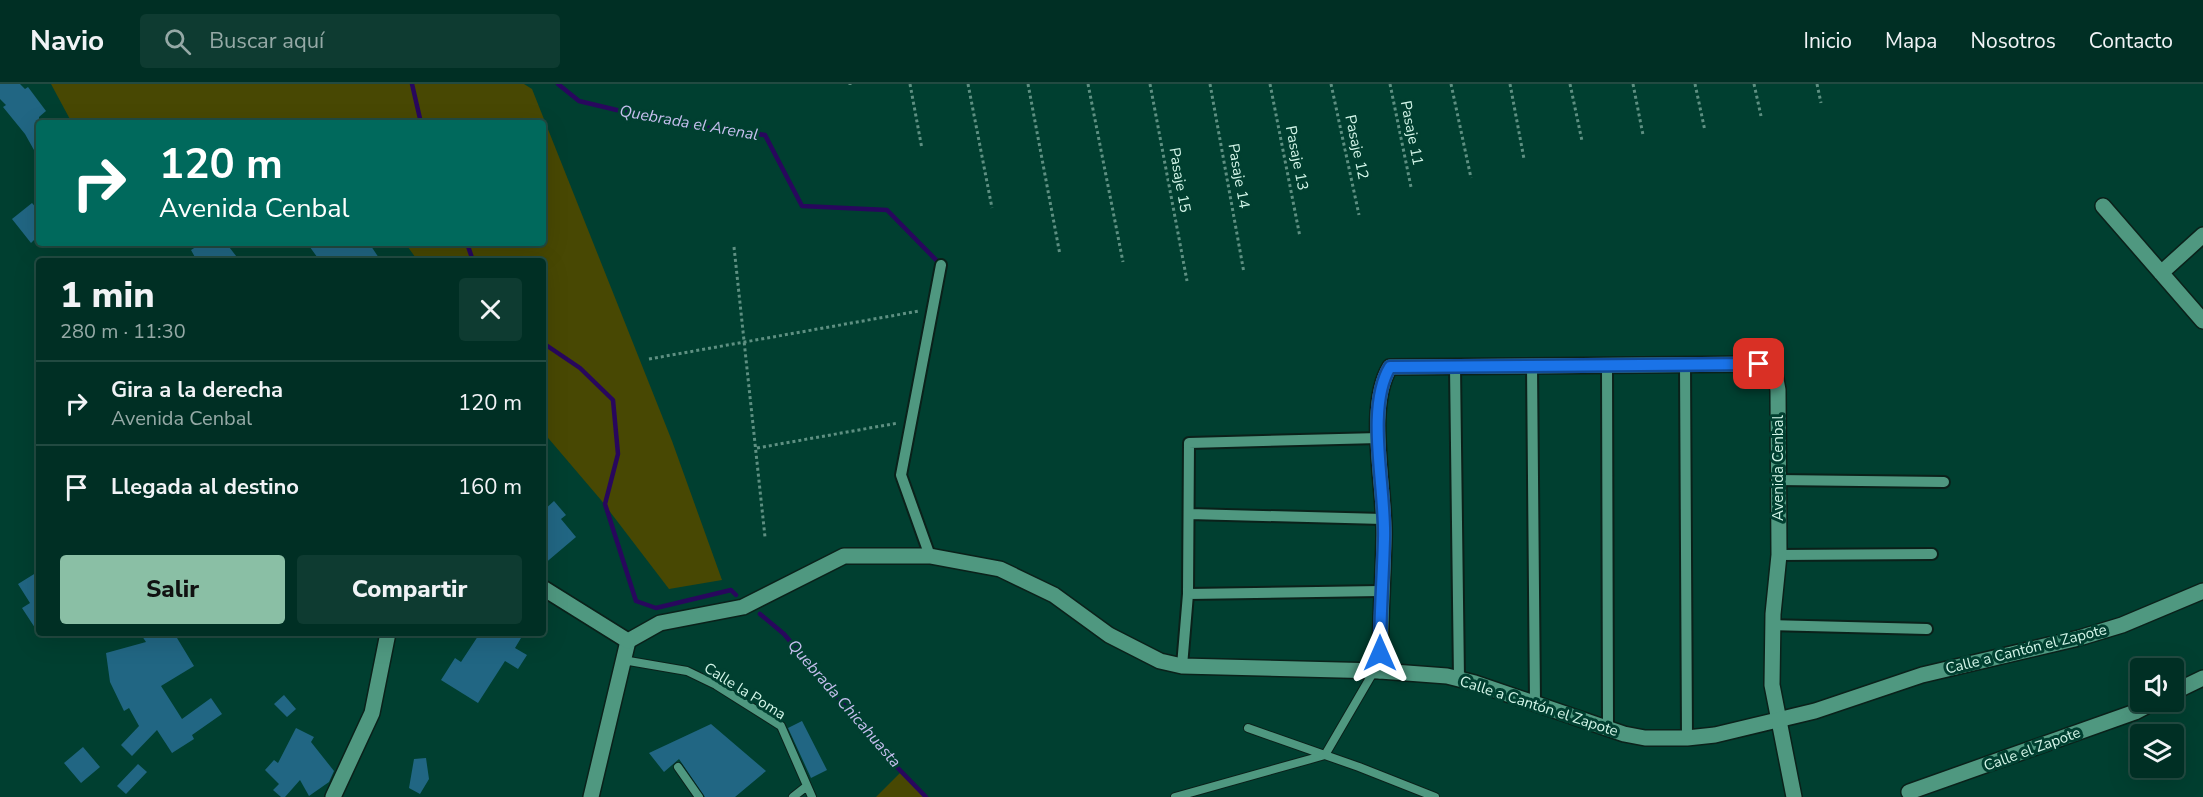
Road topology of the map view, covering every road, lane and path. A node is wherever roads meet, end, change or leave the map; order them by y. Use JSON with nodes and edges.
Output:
{"nodes":[{"id":1,"x":910,"y":84,"type":"edge"},
{"id":2,"x":968,"y":84,"type":"edge"},
{"id":3,"x":1028,"y":84,"type":"edge"},
{"id":4,"x":1088,"y":84,"type":"edge"},
{"id":5,"x":1150,"y":84,"type":"edge"},
{"id":6,"x":1210,"y":84,"type":"edge"},
{"id":7,"x":1270,"y":84,"type":"edge"},
{"id":8,"x":1331,"y":84,"type":"edge"},
{"id":9,"x":1390,"y":84,"type":"edge"},
{"id":10,"x":1451,"y":84,"type":"edge"},
{"id":11,"x":1510,"y":84,"type":"edge"},
{"id":12,"x":1570,"y":84,"type":"edge"},
{"id":13,"x":1633,"y":84,"type":"edge"},
{"id":14,"x":1695,"y":84,"type":"edge"},
{"id":15,"x":1754,"y":84,"type":"edge"},
{"id":16,"x":1817,"y":84,"type":"edge"},
{"id":17,"x":1821,"y":103,"type":"dead end"},
{"id":18,"x":1761,"y":116,"type":"dead end"},
{"id":19,"x":1706,"y":131,"type":"dead end"},
{"id":20,"x":1643,"y":135,"type":"dead end"},
{"id":21,"x":1582,"y":141,"type":"dead end"},
{"id":22,"x":922,"y":149,"type":"dead end"},
{"id":23,"x":1524,"y":159,"type":"dead end"},
{"id":24,"x":1471,"y":178,"type":"dead end"},
{"id":25,"x":1411,"y":187,"type":"dead end"},
{"id":26,"x":2103,"y":206,"type":"dead end"},
{"id":27,"x":992,"y":208,"type":"dead end"},
{"id":28,"x":1359,"y":215,"type":"dead end"},
{"id":29,"x":2203,"y":235,"type":"edge"},
{"id":30,"x":1300,"y":237,"type":"dead end"},
{"id":31,"x":734,"y":247,"type":"dead end"},
{"id":32,"x":1060,"y":255,"type":"dead end"},
{"id":33,"x":1123,"y":262,"type":"dead end"},
{"id":34,"x":941,"y":264,"type":"dead end"},
{"id":35,"x":1244,"y":273,"type":"dead end"},
{"id":36,"x":2161,"y":273,"type":"junction"},
{"id":37,"x":1186,"y":281,"type":"dead end"},
{"id":38,"x":932,"y":309,"type":"junction"},
{"id":39,"x":2203,"y":321,"type":"edge"},
{"id":40,"x":744,"y":342,"type":"junction"},
{"id":41,"x":648,"y":359,"type":"dead end"},
{"id":42,"x":1685,"y":365,"type":"junction"},
{"id":43,"x":1532,"y":366,"type":"junction"},
{"id":44,"x":1607,"y":366,"type":"junction"},
{"id":45,"x":1455,"y":367,"type":"junction"},
{"id":46,"x":911,"y":420,"type":"junction"},
{"id":47,"x":1379,"y":438,"type":"junction"},
{"id":48,"x":756,"y":449,"type":"junction"},
{"id":49,"x":1778,"y":480,"type":"junction"},
{"id":50,"x":1944,"y":482,"type":"dead end"},
{"id":51,"x":1189,"y":514,"type":"junction"},
{"id":52,"x":1383,"y":519,"type":"junction"},
{"id":53,"x":765,"y":537,"type":"dead end"},
{"id":54,"x":1932,"y":554,"type":"dead end"},
{"id":55,"x":1779,"y":555,"type":"junction"},
{"id":56,"x":930,"y":556,"type":"junction"},
{"id":57,"x":546,"y":590,"type":"edge"},
{"id":58,"x":1380,"y":591,"type":"junction"},
{"id":59,"x":2203,"y":591,"type":"edge"},
{"id":60,"x":1188,"y":594,"type":"junction"},
{"id":61,"x":1773,"y":625,"type":"junction"},
{"id":62,"x":1927,"y":629,"type":"dead end"},
{"id":63,"x":387,"y":636,"type":"edge"},
{"id":64,"x":628,"y":641,"type":"junction"},
{"id":65,"x":623,"y":660,"type":"junction"},
{"id":66,"x":1182,"y":666,"type":"junction"},
{"id":67,"x":1377,"y":671,"type":"junction"},
{"id":68,"x":2203,"y":678,"type":"edge"},
{"id":69,"x":1459,"y":679,"type":"junction"},
{"id":70,"x":2184,"y":687,"type":"edge"},
{"id":71,"x":1535,"y":703,"type":"junction"},
{"id":72,"x":2135,"y":712,"type":"edge"},
{"id":73,"x":1778,"y":720,"type":"junction"},
{"id":74,"x":1248,"y":728,"type":"dead end"},
{"id":75,"x":1608,"y":729,"type":"junction"},
{"id":76,"x":1687,"y":738,"type":"junction"},
{"id":77,"x":1325,"y":755,"type":"junction"},
{"id":78,"x":678,"y":767,"type":"dead end"},
{"id":79,"x":807,"y":786,"type":"junction"},
{"id":80,"x":1909,"y":792,"type":"dead end"},
{"id":81,"x":333,"y":797,"type":"edge"},
{"id":82,"x":591,"y":797,"type":"edge"},
{"id":83,"x":699,"y":797,"type":"edge"},
{"id":84,"x":793,"y":797,"type":"edge"},
{"id":85,"x":812,"y":797,"type":"edge"},
{"id":86,"x":1175,"y":797,"type":"edge"},
{"id":87,"x":1435,"y":797,"type":"edge"},
{"id":88,"x":1794,"y":797,"type":"edge"}],
"edges":[{"from":1,"to":22,"type":"path"},
{"from":2,"to":27,"type":"path"},
{"from":3,"to":32,"type":"path"},
{"from":4,"to":33,"type":"path"},
{"from":5,"to":37,"type":"path","name":"Pasaje 15"},
{"from":6,"to":35,"type":"path","name":"Pasaje 14"},
{"from":7,"to":30,"type":"path","name":"Pasaje 13"},
{"from":8,"to":28,"type":"path","name":"Pasaje 12"},
{"from":9,"to":25,"type":"path","name":"Pasaje 11"},
{"from":10,"to":24,"type":"path"},
{"from":11,"to":23,"type":"path"},
{"from":12,"to":21,"type":"path"},
{"from":13,"to":20,"type":"path"},
{"from":14,"to":19,"type":"path"},
{"from":15,"to":18,"type":"path"},
{"from":16,"to":17,"type":"path"},
{"from":26,"to":36,"type":"street"},
{"from":29,"to":36,"type":"street"},
{"from":31,"to":40,"type":"path"},
{"from":34,"to":38,"type":"street"},
{"from":36,"to":39,"type":"street"},
{"from":38,"to":40,"type":"path"},
{"from":38,"to":46,"type":"street"},
{"from":40,"to":41,"type":"path"},
{"from":40,"to":48,"type":"path"},
{"from":42,"to":44,"type":"street","name":"Avenida Cenbal"},
{"from":42,"to":49,"type":"street","name":"Avenida Cenbal"},
{"from":42,"to":76,"type":"street"},
{"from":43,"to":44,"type":"street","name":"Avenida Cenbal"},
{"from":43,"to":45,"type":"street","name":"Avenida Cenbal"},
{"from":43,"to":71,"type":"street"},
{"from":44,"to":75,"type":"street"},
{"from":45,"to":47,"type":"street","name":"Avenida Cenbal"},
{"from":45,"to":69,"type":"street"},
{"from":46,"to":48,"type":"path"},
{"from":46,"to":56,"type":"street"},
{"from":47,"to":51,"type":"street"},
{"from":47,"to":52,"type":"street","name":"Avenida Cenbal"},
{"from":48,"to":53,"type":"path"},
{"from":49,"to":50,"type":"street"},
{"from":49,"to":55,"type":"street","name":"Avenida Cenbal"},
{"from":51,"to":52,"type":"street"},
{"from":51,"to":60,"type":"street"},
{"from":52,"to":58,"type":"street","name":"Avenida Cenbal"},
{"from":54,"to":55,"type":"street"},
{"from":55,"to":61,"type":"street","name":"Avenida Cenbal"},
{"from":56,"to":64,"type":"street","name":"Calle a Cantón el Zapote"},
{"from":56,"to":66,"type":"street","name":"Calle a Cantón el Zapote"},
{"from":57,"to":64,"type":"street"},
{"from":58,"to":60,"type":"street"},
{"from":58,"to":67,"type":"street","name":"Avenida Cenbal"},
{"from":59,"to":73,"type":"street","name":"Calle a Cantón el Zapote"},
{"from":60,"to":66,"type":"street"},
{"from":61,"to":62,"type":"street"},
{"from":61,"to":73,"type":"street","name":"Avenida Cenbal"},
{"from":63,"to":81,"type":"street"},
{"from":64,"to":65,"type":"street"},
{"from":65,"to":79,"type":"lane","name":"Calle la Poma"},
{"from":65,"to":82,"type":"street"},
{"from":66,"to":67,"type":"street","name":"Calle a Cantón el Zapote"},
{"from":67,"to":69,"type":"street","name":"Calle a Cantón el Zapote"},
{"from":67,"to":77,"type":"lane"},
{"from":68,"to":70,"type":"street"},
{"from":69,"to":71,"type":"street","name":"Calle a Cantón el Zapote"},
{"from":71,"to":75,"type":"street","name":"Calle a Cantón el Zapote"},
{"from":72,"to":80,"type":"street","name":"Calle el Zapote"},
{"from":73,"to":76,"type":"street","name":"Calle a Cantón el Zapote"},
{"from":73,"to":88,"type":"street","name":"Avenida Cenbal"},
{"from":74,"to":77,"type":"lane"},
{"from":75,"to":76,"type":"street","name":"Calle a Cantón el Zapote"},
{"from":77,"to":86,"type":"lane"},
{"from":77,"to":87,"type":"lane"},
{"from":78,"to":83,"type":"lane"},
{"from":79,"to":84,"type":"lane"},
{"from":79,"to":85,"type":"lane","name":"Calle la Poma"}]}
